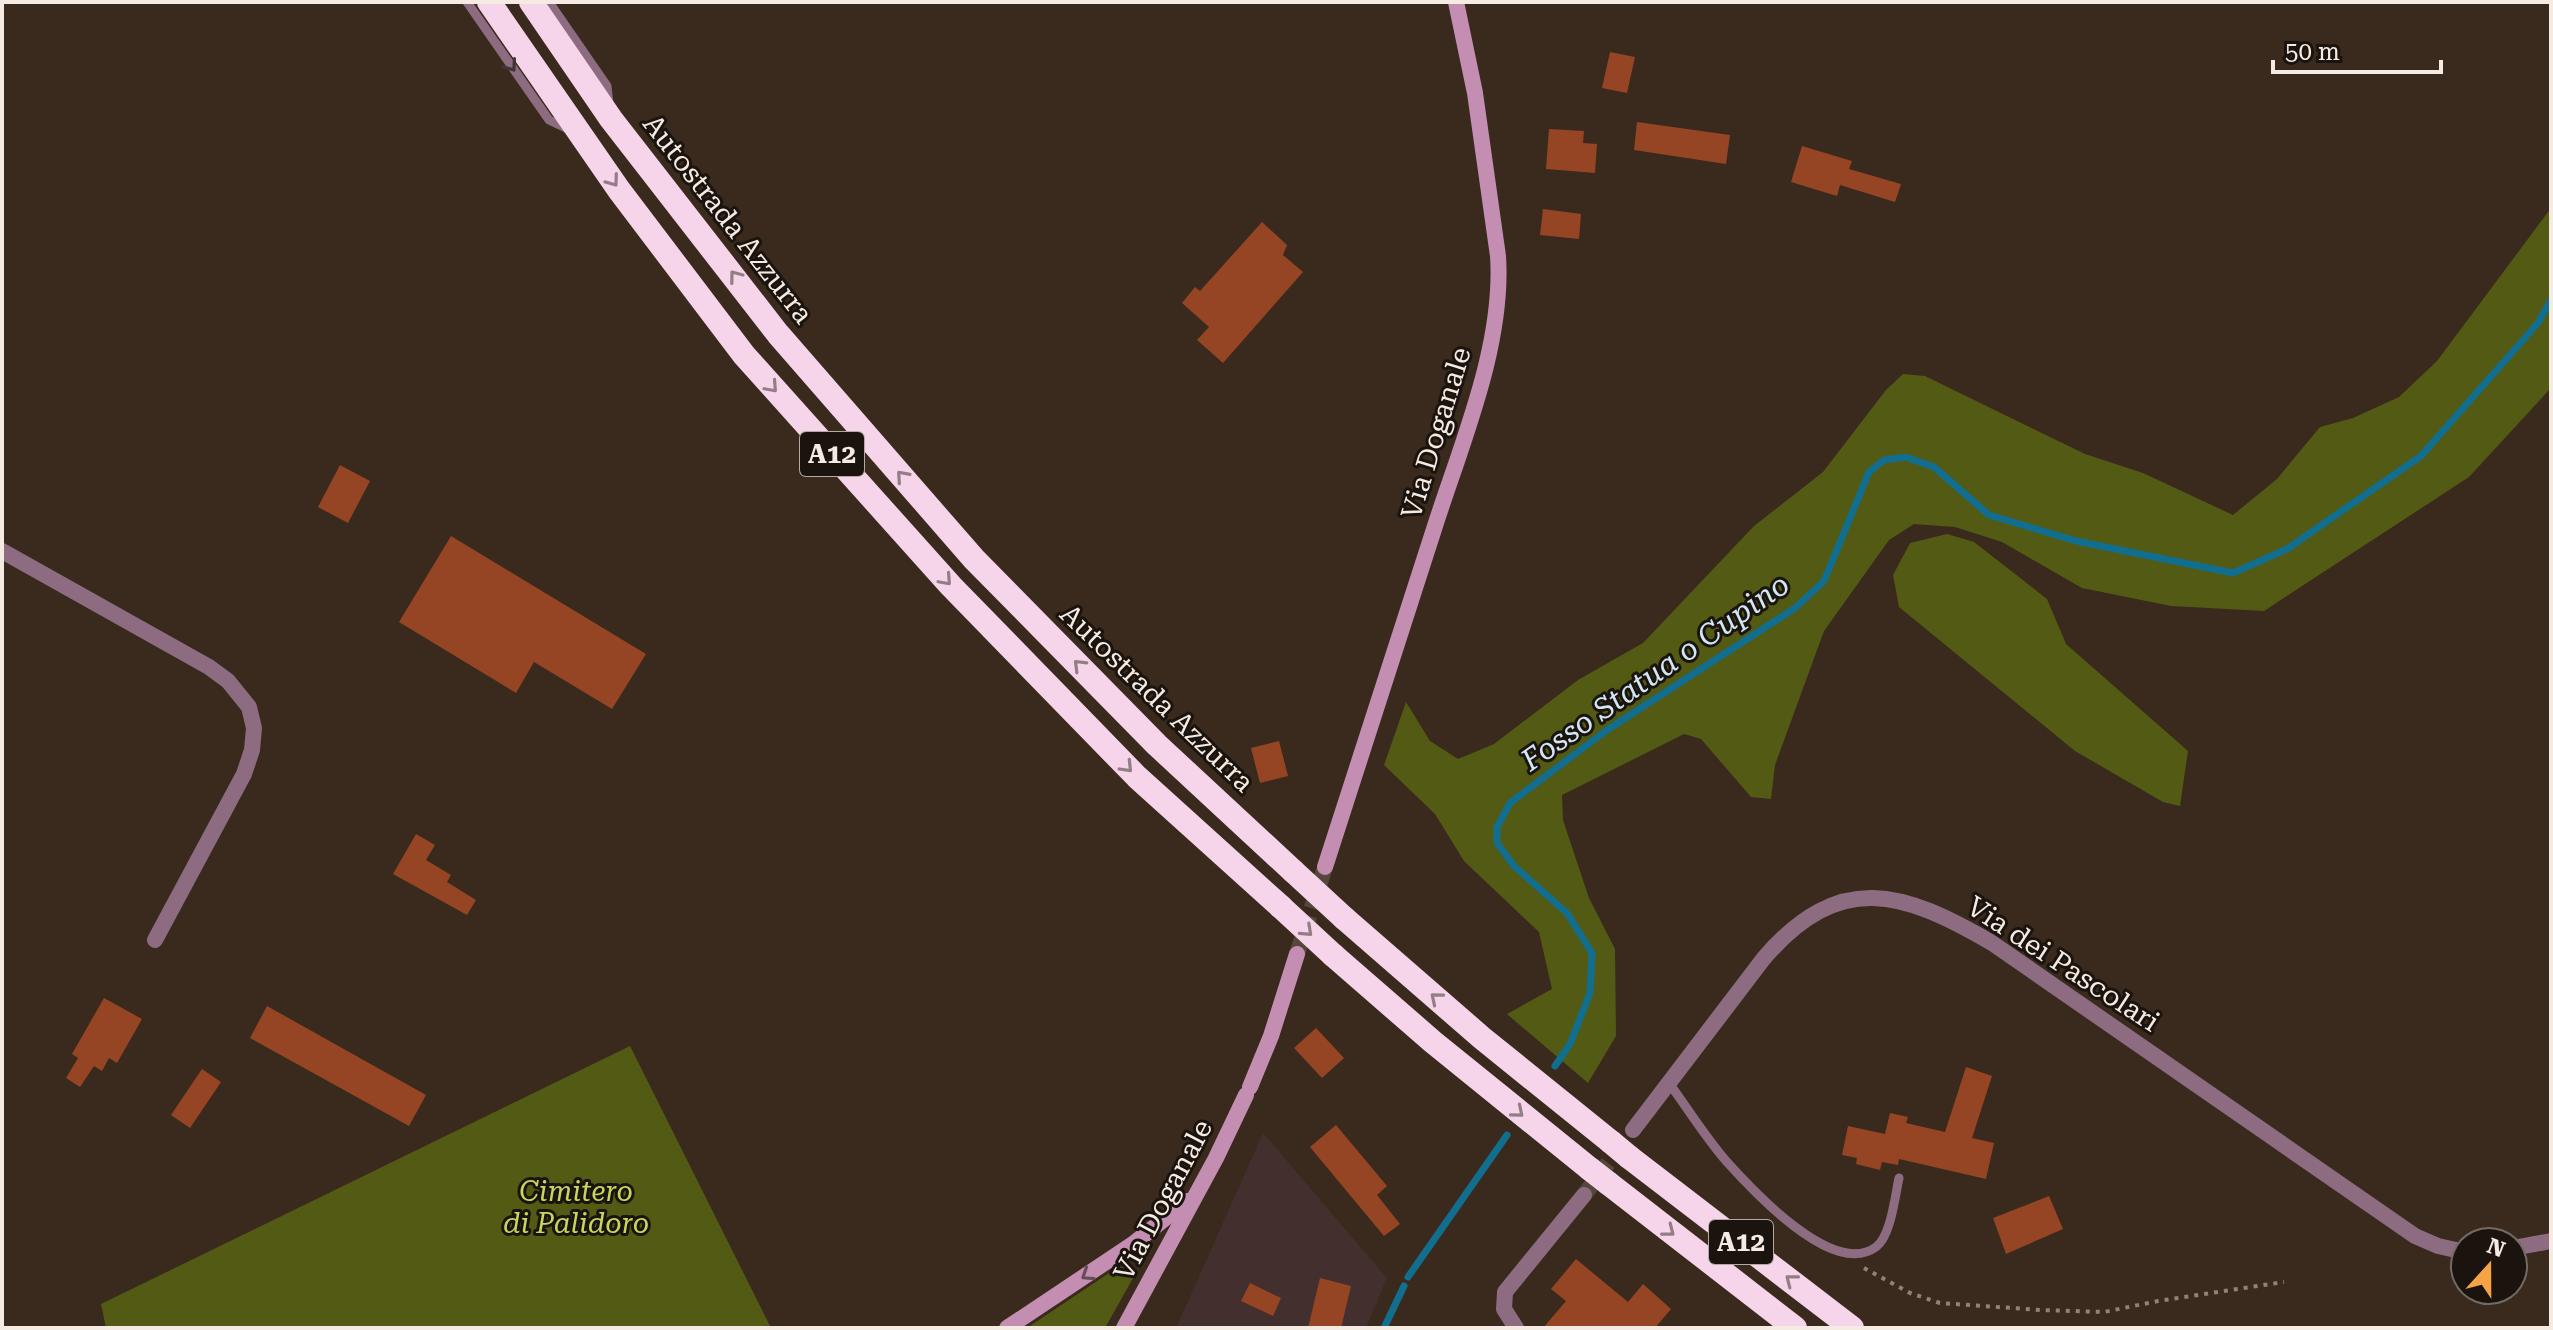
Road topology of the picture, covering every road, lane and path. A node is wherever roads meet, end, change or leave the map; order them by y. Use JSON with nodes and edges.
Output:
{"nodes":[{"id":1,"x":467,"y":2,"type":"edge"},
{"id":2,"x":489,"y":2,"type":"edge"},
{"id":3,"x":531,"y":2,"type":"edge"},
{"id":4,"x":549,"y":2,"type":"edge"},
{"id":5,"x":1456,"y":2,"type":"edge"},
{"id":6,"x":611,"y":119,"type":"junction"},
{"id":7,"x":579,"y":133,"type":"junction"},
{"id":8,"x":2,"y":551,"type":"edge"},
{"id":9,"x":1325,"y":867,"type":"tunnel mouth"},
{"id":10,"x":155,"y":940,"type":"dead end"},
{"id":11,"x":1297,"y":954,"type":"tunnel mouth"},
{"id":12,"x":1669,"y":1083,"type":"junction"},
{"id":13,"x":1633,"y":1130,"type":"tunnel mouth"},
{"id":14,"x":1899,"y":1178,"type":"dead end"},
{"id":15,"x":1195,"y":1195,"type":"junction"},
{"id":16,"x":1584,"y":1195,"type":"tunnel mouth"},
{"id":17,"x":2551,"y":1241,"type":"edge"},
{"id":18,"x":2529,"y":1245,"type":"edge"},
{"id":19,"x":2449,"y":1248,"type":"edge"},
{"id":20,"x":1851,"y":1255,"type":"junction"},
{"id":21,"x":2284,"y":1282,"type":"dead end"},
{"id":22,"x":1140,"y":1299,"type":"junction"},
{"id":23,"x":1007,"y":1328,"type":"edge"},
{"id":24,"x":1124,"y":1328,"type":"edge"},
{"id":25,"x":1139,"y":1328,"type":"edge"},
{"id":26,"x":1516,"y":1328,"type":"edge"},
{"id":27,"x":1795,"y":1328,"type":"edge"},
{"id":28,"x":1852,"y":1328,"type":"edge"}],
"edges":[{"from":1,"to":7,"type":"lane","one_way":true},
{"from":2,"to":7,"type":"highway","number":"A12"},
{"from":3,"to":6,"type":"highway","name":"Autostrada Azzurra","number":"A12"},
{"from":4,"to":6,"type":"lane"},
{"from":5,"to":9,"type":"main road","name":"Via Doganale"},
{"from":28,"to":6,"type":"highway","name":"Autostrada Azzurra","number":"A12","one_way":true,"bridge":true},
{"from":7,"to":27,"type":"highway","number":"A12","one_way":true,"bridge":true},
{"from":8,"to":10,"type":"street"},
{"from":11,"to":15,"type":"main road","name":"Via Doganale"},
{"from":12,"to":13,"type":"street","name":"Via dei Pascolari"},
{"from":12,"to":19,"type":"street","name":"Via dei Pascolari"},
{"from":12,"to":20,"type":"lane"},
{"from":14,"to":20,"type":"lane"},
{"from":15,"to":22,"type":"main road","name":"Via Doganale"},
{"from":15,"to":23,"type":"main road","one_way":true},
{"from":16,"to":26,"type":"street"},
{"from":17,"to":18,"type":"street"},
{"from":20,"to":21,"type":"path"},
{"from":22,"to":24,"type":"main road","name":"Via Doganale"},
{"from":22,"to":25,"type":"main road"}]}
